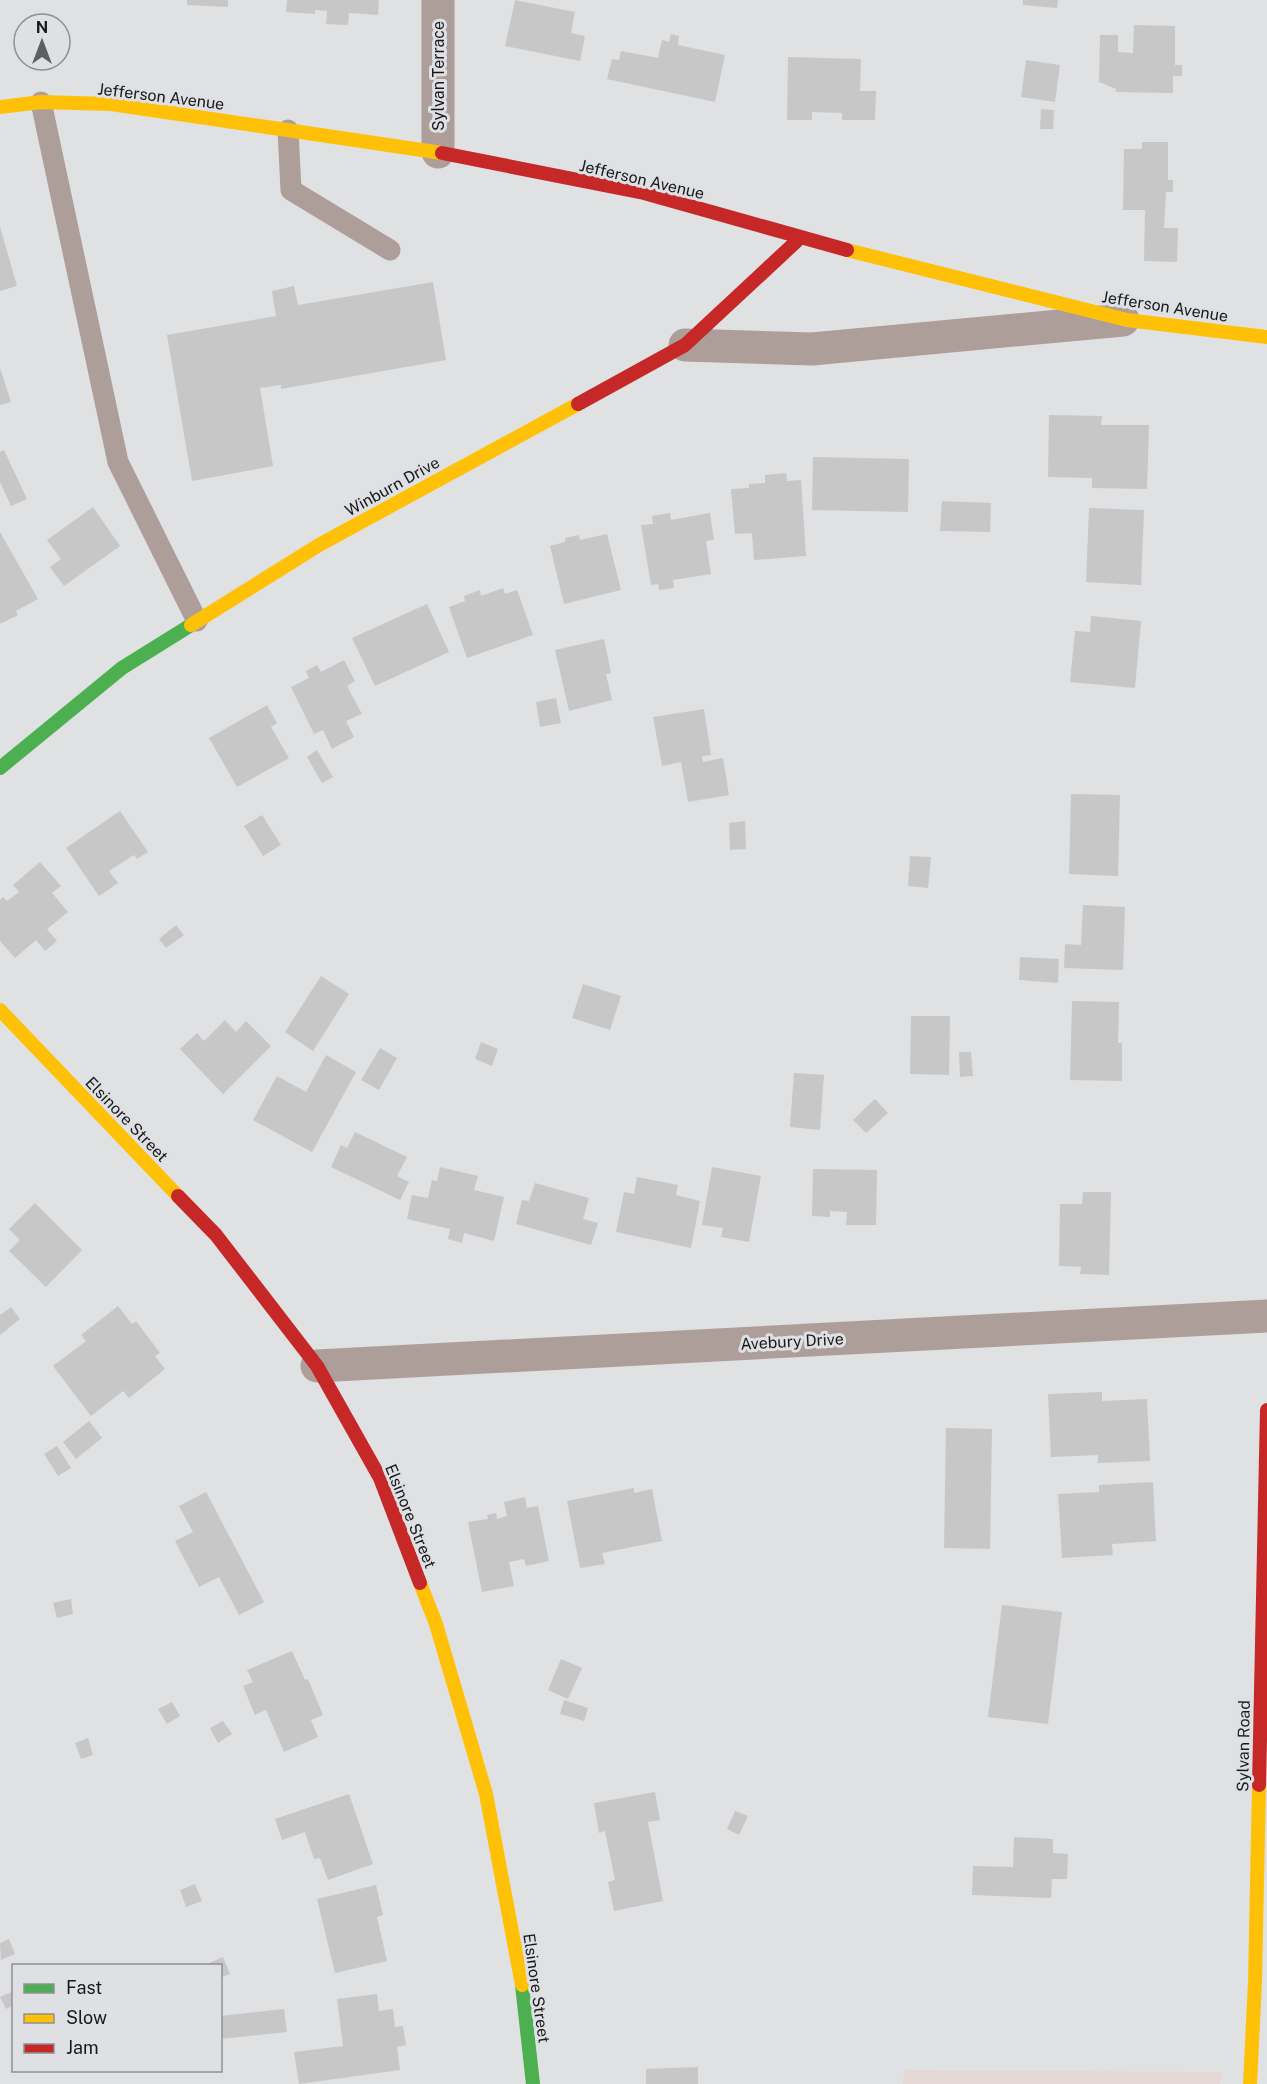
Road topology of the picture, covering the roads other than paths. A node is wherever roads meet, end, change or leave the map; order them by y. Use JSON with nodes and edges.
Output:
{"nodes":[{"id":1,"x":438,"y":0,"type":"edge"},
{"id":2,"x":41,"y":102,"type":"junction"},
{"id":3,"x":0,"y":107,"type":"edge"},
{"id":4,"x":288,"y":130,"type":"junction"},
{"id":5,"x":438,"y":152,"type":"junction"},
{"id":6,"x":800,"y":238,"type":"junction"},
{"id":7,"x":390,"y":250,"type":"dead end"},
{"id":8,"x":1127,"y":320,"type":"junction"},
{"id":9,"x":1267,"y":337,"type":"edge"},
{"id":10,"x":685,"y":345,"type":"junction"},
{"id":11,"x":197,"y":621,"type":"junction"},
{"id":12,"x":0,"y":768,"type":"edge"},
{"id":13,"x":0,"y":1010,"type":"edge"},
{"id":14,"x":1267,"y":1316,"type":"edge"},
{"id":15,"x":318,"y":1366,"type":"junction"},
{"id":16,"x":1267,"y":1410,"type":"edge"},
{"id":17,"x":1261,"y":1982,"type":"edge"},
{"id":18,"x":533,"y":2084,"type":"edge"},
{"id":19,"x":1250,"y":2084,"type":"edge"}],
"edges":[{"from":1,"to":5,"type":"street","name":"Sylvan Terrace"},
{"from":2,"to":3,"type":"street","name":"Jefferson Avenue"},
{"from":2,"to":4,"type":"street","name":"Jefferson Avenue"},
{"from":2,"to":11,"type":"lane"},
{"from":4,"to":5,"type":"street","name":"Jefferson Avenue"},
{"from":4,"to":7,"type":"lane"},
{"from":5,"to":6,"type":"street","name":"Jefferson Avenue"},
{"from":6,"to":8,"type":"street","name":"Jefferson Avenue"},
{"from":6,"to":10,"type":"street","name":"Winburn Drive"},
{"from":8,"to":9,"type":"street","name":"Jefferson Avenue"},
{"from":8,"to":10,"type":"street"},
{"from":10,"to":11,"type":"street","name":"Winburn Drive"},
{"from":11,"to":12,"type":"street","name":"Winburn Drive"},
{"from":13,"to":15,"type":"street","name":"Elsinore Street"},
{"from":14,"to":15,"type":"street","name":"Avebury Drive"},
{"from":15,"to":18,"type":"street","name":"Elsinore Street"},
{"from":16,"to":17,"type":"street","name":"Sylvan Road"},
{"from":17,"to":19,"type":"street","name":"Sylvan Road"}]}
